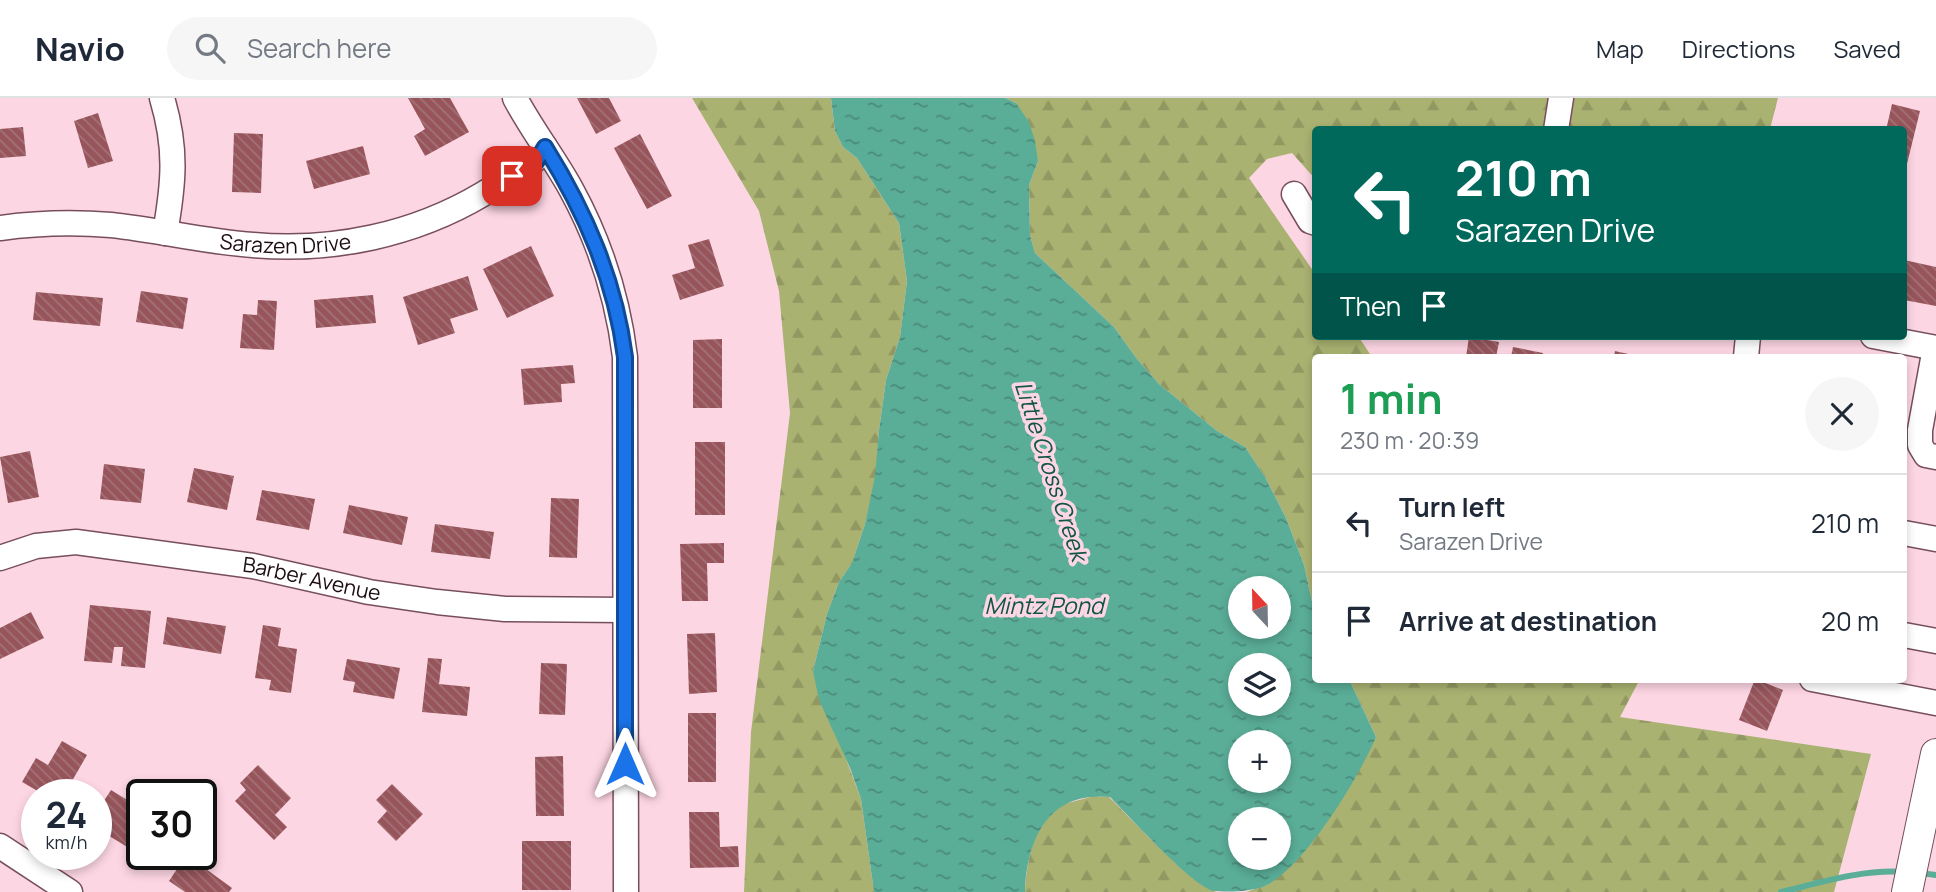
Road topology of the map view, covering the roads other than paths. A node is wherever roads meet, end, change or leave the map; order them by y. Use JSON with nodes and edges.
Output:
{"nodes":[{"id":1,"x":162,"y":98,"type":"edge"},
{"id":2,"x":515,"y":98,"type":"edge"},
{"id":3,"x":1561,"y":98,"type":"edge"},
{"id":4,"x":1557,"y":126,"type":"edge"},
{"id":5,"x":545,"y":147,"type":"junction"},
{"id":6,"x":1294,"y":194,"type":"dead end"},
{"id":7,"x":1312,"y":221,"type":"edge"},
{"id":8,"x":0,"y":228,"type":"edge"},
{"id":9,"x":165,"y":233,"type":"junction"},
{"id":10,"x":1894,"y":340,"type":"edge"},
{"id":11,"x":1936,"y":348,"type":"edge"},
{"id":12,"x":1936,"y":457,"type":"edge"},
{"id":13,"x":1907,"y":534,"type":"edge"},
{"id":14,"x":1936,"y":539,"type":"edge"},
{"id":15,"x":0,"y":558,"type":"edge"},
{"id":16,"x":625,"y":610,"type":"junction"},
{"id":17,"x":1907,"y":636,"type":"edge"},
{"id":18,"x":1936,"y":641,"type":"edge"},
{"id":19,"x":1833,"y":683,"type":"edge"},
{"id":20,"x":1936,"y":703,"type":"edge"},
{"id":21,"x":1936,"y":754,"type":"edge"},
{"id":22,"x":0,"y":846,"type":"edge"},
{"id":23,"x":70,"y":892,"type":"edge"},
{"id":24,"x":625,"y":892,"type":"edge"},
{"id":25,"x":1907,"y":892,"type":"edge"}],
"edges":[{"from":1,"to":9,"type":"street"},
{"from":2,"to":5,"type":"street"},
{"from":3,"to":4,"type":"street"},
{"from":5,"to":9,"type":"street","name":"Sarazen Drive"},
{"from":5,"to":16,"type":"street"},
{"from":6,"to":7,"type":"street"},
{"from":8,"to":9,"type":"street","name":"Sarazen Drive"},
{"from":10,"to":11,"type":"street"},
{"from":11,"to":12,"type":"street"},
{"from":13,"to":14,"type":"street"},
{"from":15,"to":16,"type":"street","name":"Barber Avenue"},
{"from":16,"to":24,"type":"street"},
{"from":17,"to":18,"type":"street"},
{"from":19,"to":20,"type":"street"},
{"from":21,"to":25,"type":"main road"},
{"from":22,"to":23,"type":"street"}]}
